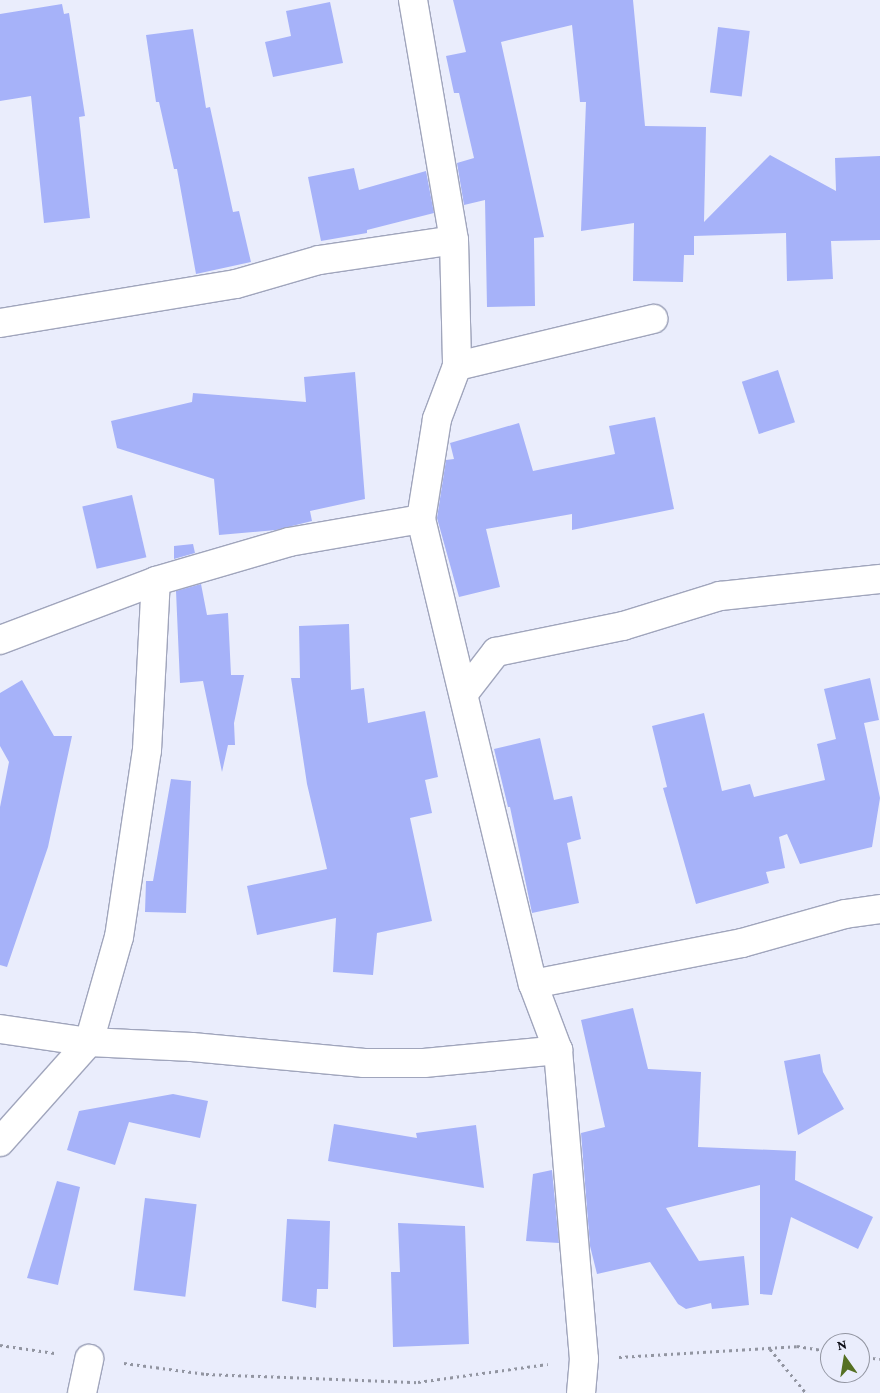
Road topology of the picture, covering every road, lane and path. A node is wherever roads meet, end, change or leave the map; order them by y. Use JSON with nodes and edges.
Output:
{"nodes":[{"id":1,"x":413,"y":0,"type":"edge"},
{"id":2,"x":454,"y":240,"type":"junction"},
{"id":3,"x":653,"y":319,"type":"dead end"},
{"id":4,"x":0,"y":323,"type":"edge"},
{"id":5,"x":457,"y":366,"type":"junction"},
{"id":6,"x":421,"y":519,"type":"junction"},
{"id":7,"x":880,"y":579,"type":"edge"},
{"id":8,"x":156,"y":581,"type":"junction"},
{"id":9,"x":0,"y":640,"type":"edge"},
{"id":10,"x":465,"y":692,"type":"junction"},
{"id":11,"x":880,"y":908,"type":"edge"},
{"id":12,"x":533,"y":984,"type":"junction"},
{"id":13,"x":0,"y":1030,"type":"edge"},
{"id":14,"x":89,"y":1042,"type":"junction"},
{"id":15,"x":558,"y":1050,"type":"junction"},
{"id":16,"x":0,"y":1142,"type":"edge"},
{"id":17,"x":0,"y":1345,"type":"edge"},
{"id":18,"x":770,"y":1348,"type":"junction"},
{"id":19,"x":820,"y":1350,"type":"edge"},
{"id":20,"x":89,"y":1358,"type":"junction"},
{"id":21,"x":584,"y":1359,"type":"junction"},
{"id":22,"x":82,"y":1393,"type":"edge"},
{"id":23,"x":581,"y":1393,"type":"edge"},
{"id":24,"x":806,"y":1393,"type":"edge"}],
"edges":[{"from":1,"to":2,"type":"street"},
{"from":2,"to":4,"type":"street"},
{"from":2,"to":5,"type":"street"},
{"from":3,"to":5,"type":"street"},
{"from":5,"to":6,"type":"street"},
{"from":6,"to":8,"type":"street"},
{"from":6,"to":10,"type":"street"},
{"from":7,"to":10,"type":"street"},
{"from":8,"to":9,"type":"street"},
{"from":8,"to":14,"type":"street"},
{"from":10,"to":12,"type":"street"},
{"from":11,"to":12,"type":"street"},
{"from":12,"to":15,"type":"street"},
{"from":13,"to":14,"type":"street"},
{"from":14,"to":15,"type":"street"},
{"from":14,"to":16,"type":"street"},
{"from":15,"to":21,"type":"street"},
{"from":17,"to":20,"type":"path"},
{"from":18,"to":19,"type":"path"},
{"from":18,"to":21,"type":"path"},
{"from":18,"to":24,"type":"path"},
{"from":20,"to":21,"type":"path"},
{"from":20,"to":22,"type":"street"},
{"from":21,"to":23,"type":"street"}]}
